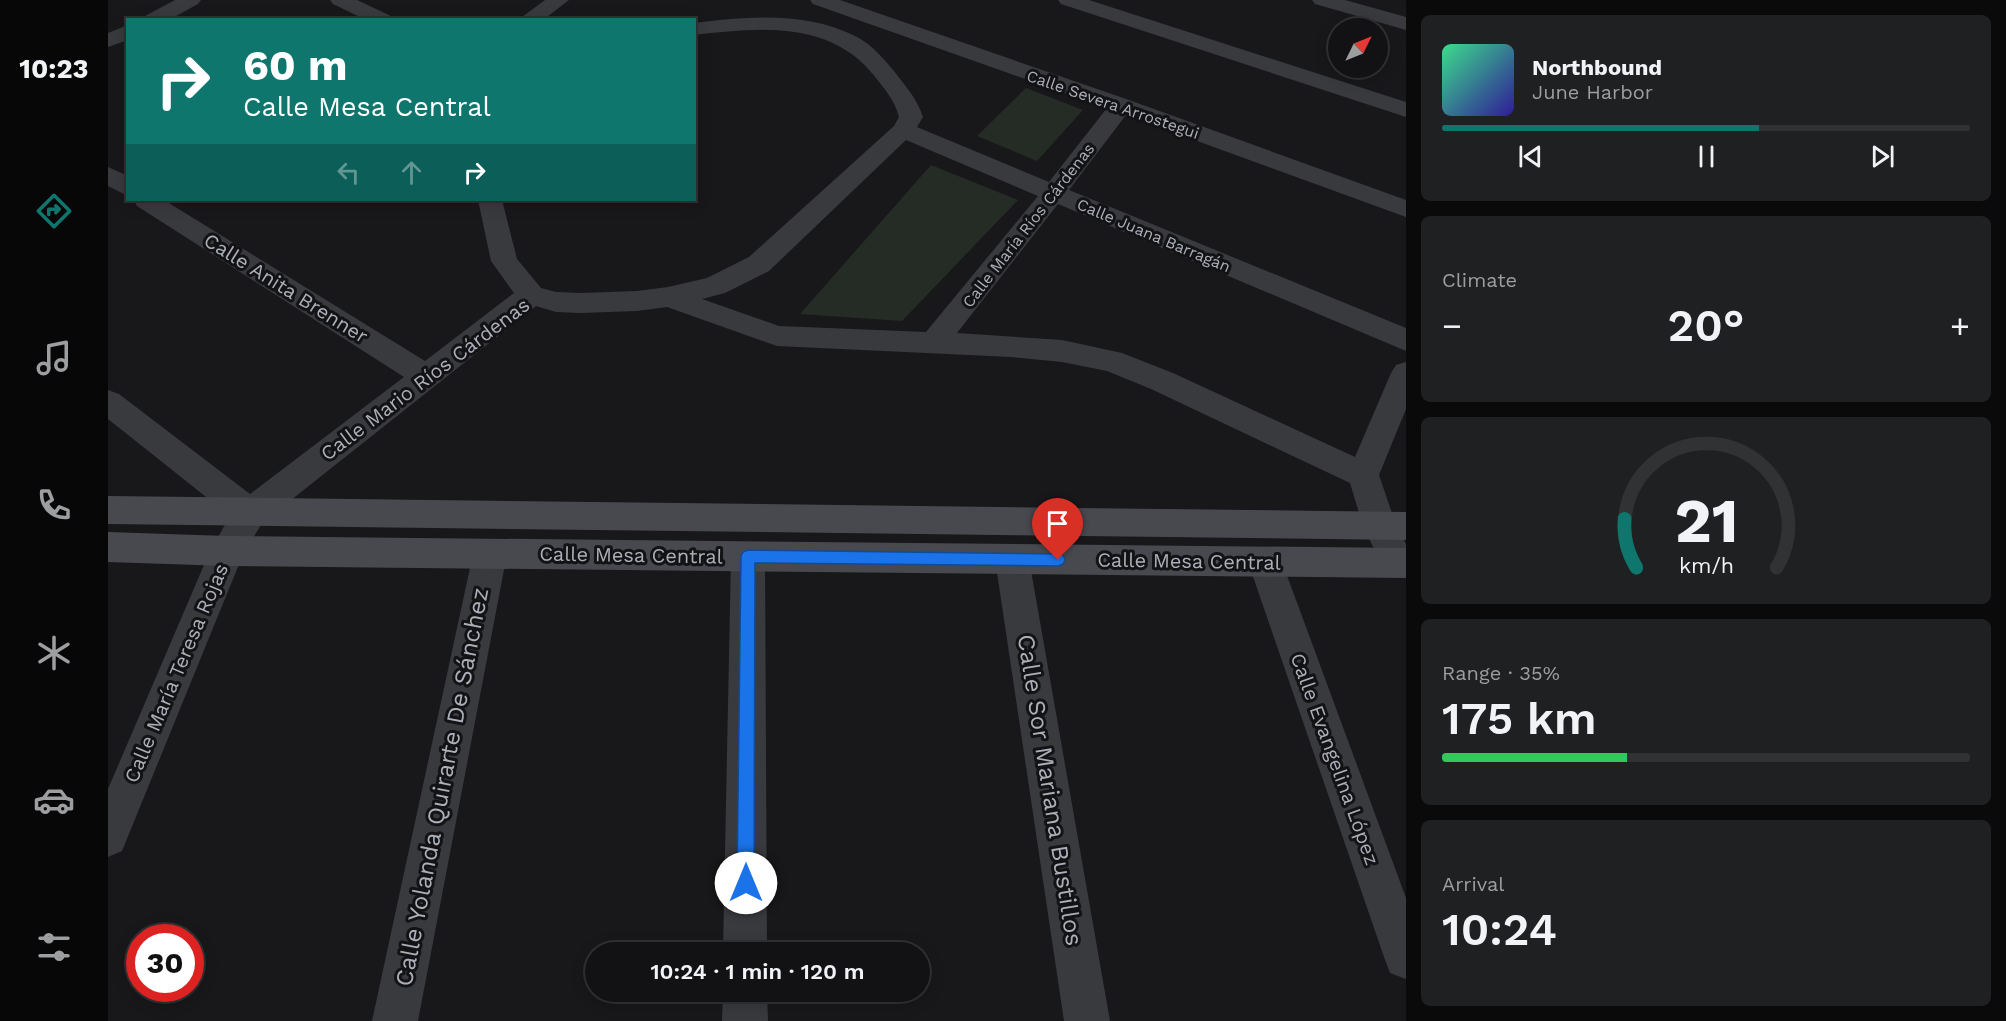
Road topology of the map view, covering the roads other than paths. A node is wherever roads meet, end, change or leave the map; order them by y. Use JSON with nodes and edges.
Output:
{"nodes":[{"id":1,"x":192,"y":0,"type":"edge"},
{"id":2,"x":340,"y":0,"type":"edge"},
{"id":3,"x":559,"y":0,"type":"edge"},
{"id":4,"x":820,"y":0,"type":"edge"},
{"id":5,"x":882,"y":0,"type":"edge"},
{"id":6,"x":1068,"y":0,"type":"edge"},
{"id":7,"x":1322,"y":0,"type":"edge"},
{"id":8,"x":862,"y":16,"type":"junction"},
{"id":9,"x":156,"y":18,"type":"edge"},
{"id":10,"x":380,"y":18,"type":"edge"},
{"id":11,"x":531,"y":18,"type":"edge"},
{"id":12,"x":108,"y":19,"type":"edge"},
{"id":13,"x":1406,"y":24,"type":"edge"},
{"id":14,"x":126,"y":28,"type":"edge"},
{"id":15,"x":696,"y":29,"type":"edge"},
{"id":16,"x":126,"y":30,"type":"edge"},
{"id":17,"x":838,"y":36,"type":"junction"},
{"id":18,"x":108,"y":41,"type":"edge"},
{"id":19,"x":1121,"y":105,"type":"junction"},
{"id":20,"x":1406,"y":110,"type":"edge"},
{"id":21,"x":903,"y":130,"type":"junction"},
{"id":22,"x":108,"y":176,"type":"edge"},
{"id":23,"x":126,"y":187,"type":"edge"},
{"id":24,"x":1054,"y":194,"type":"junction"},
{"id":25,"x":148,"y":201,"type":"edge"},
{"id":26,"x":490,"y":201,"type":"edge"},
{"id":27,"x":1406,"y":209,"type":"edge"},
{"id":28,"x":531,"y":295,"type":"junction"},
{"id":29,"x":668,"y":297,"type":"junction"},
{"id":30,"x":1406,"y":340,"type":"edge"},
{"id":31,"x":933,"y":343,"type":"junction"},
{"id":32,"x":1406,"y":373,"type":"edge"},
{"id":33,"x":427,"y":377,"type":"junction"},
{"id":34,"x":108,"y":402,"type":"edge"},
{"id":35,"x":1363,"y":475,"type":"junction"},
{"id":36,"x":108,"y":510,"type":"edge"},
{"id":37,"x":250,"y":513,"type":"junction"},
{"id":38,"x":1393,"y":526,"type":"edge"},
{"id":39,"x":108,"y":547,"type":"edge"},
{"id":40,"x":227,"y":551,"type":"junction"},
{"id":41,"x":490,"y":554,"type":"junction"},
{"id":42,"x":748,"y":556,"type":"junction"},
{"id":43,"x":1012,"y":559,"type":"junction"},
{"id":44,"x":1265,"y":562,"type":"junction"},
{"id":45,"x":1402,"y":563,"type":"edge"},
{"id":46,"x":108,"y":837,"type":"edge"},
{"id":47,"x":745,"y":942,"type":"edge"},
{"id":48,"x":1406,"y":957,"type":"edge"},
{"id":49,"x":745,"y":1002,"type":"edge"},
{"id":50,"x":395,"y":1021,"type":"edge"},
{"id":51,"x":745,"y":1021,"type":"edge"},
{"id":52,"x":1087,"y":1021,"type":"edge"}],
"edges":[{"from":1,"to":9,"type":"street"},
{"from":2,"to":10,"type":"street"},
{"from":3,"to":11,"type":"street"},
{"from":4,"to":8,"type":"street","name":"Calle Severa Arrostegui"},
{"from":5,"to":8,"type":"street"},
{"from":6,"to":20,"type":"street"},
{"from":7,"to":13,"type":"street"},
{"from":8,"to":17,"type":"street"},
{"from":8,"to":19,"type":"street","name":"Calle Severa Arrostegui"},
{"from":12,"to":14,"type":"street"},
{"from":15,"to":17,"type":"street"},
{"from":16,"to":18,"type":"street"},
{"from":17,"to":21,"type":"street"},
{"from":19,"to":24,"type":"street","name":"Calle María Ríos Cárdenas"},
{"from":19,"to":27,"type":"street","name":"Calle Severa Arrostegui"},
{"from":21,"to":24,"type":"street","name":"Calle Juana Barragán"},
{"from":21,"to":29,"type":"street"},
{"from":22,"to":23,"type":"street"},
{"from":24,"to":30,"type":"street","name":"Calle Juana Barragán"},
{"from":24,"to":31,"type":"street","name":"Calle María Ríos Cárdenas"},
{"from":25,"to":33,"type":"street","name":"Calle Anita Brenner"},
{"from":26,"to":28,"type":"street"},
{"from":28,"to":29,"type":"street","name":"Calle Mario Ríos Cárdenas"},
{"from":28,"to":33,"type":"street","name":"Calle Mario Ríos Cárdenas"},
{"from":29,"to":31,"type":"street","name":"Calle Mario Ríos Cárdenas"},
{"from":31,"to":35,"type":"street","name":"Calle Mario Ríos Cárdenas"},
{"from":32,"to":35,"type":"street"},
{"from":33,"to":37,"type":"street","name":"Calle Mario Ríos Cárdenas"},
{"from":34,"to":37,"type":"street"},
{"from":35,"to":38,"type":"street"},
{"from":36,"to":37,"type":"main road","name":"Calle Mesa Central"},
{"from":37,"to":38,"type":"main road","name":"Calle Mesa Central"},
{"from":37,"to":40,"type":"street","name":"Calle María Teresa Rojas"},
{"from":38,"to":45,"type":"street"},
{"from":39,"to":40,"type":"main road","name":"Calle Mesa Central"},
{"from":40,"to":41,"type":"main road","name":"Calle Mesa Central"},
{"from":40,"to":46,"type":"street","name":"Calle María Teresa Rojas"},
{"from":41,"to":42,"type":"main road","name":"Calle Mesa Central"},
{"from":41,"to":50,"type":"street","name":"Calle Yolanda Quirarte De Sánchez"},
{"from":42,"to":43,"type":"main road","name":"Calle Mesa Central"},
{"from":42,"to":47,"type":"street"},
{"from":43,"to":44,"type":"main road","name":"Calle Mesa Central"},
{"from":43,"to":52,"type":"street","name":"Calle Sor Mariana Bustillos"},
{"from":44,"to":45,"type":"main road","name":"Calle Mesa Central"},
{"from":44,"to":48,"type":"street","name":"Calle Evangelina López"},
{"from":49,"to":51,"type":"street"}]}
